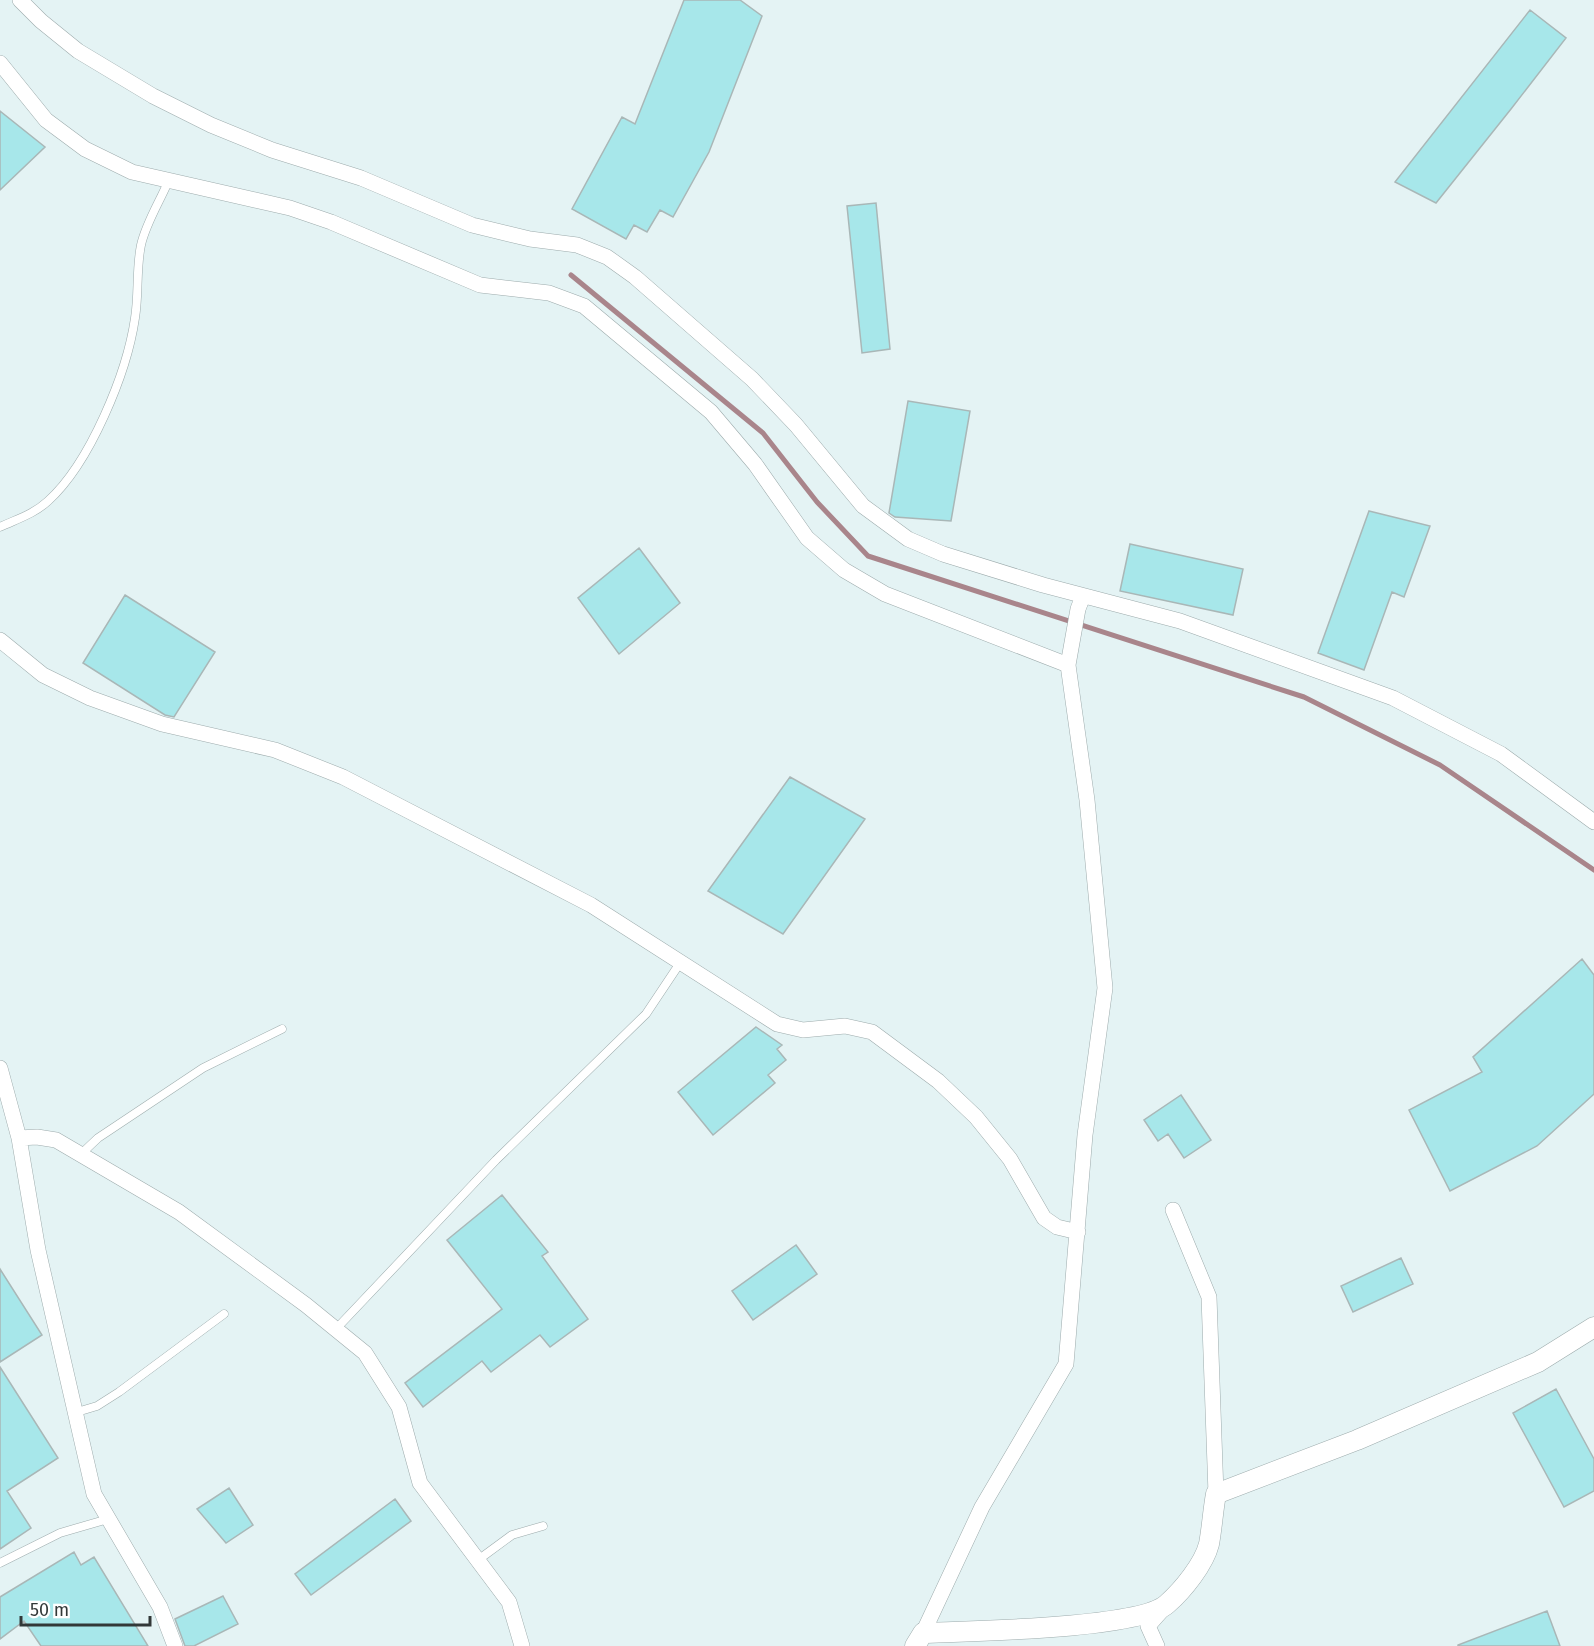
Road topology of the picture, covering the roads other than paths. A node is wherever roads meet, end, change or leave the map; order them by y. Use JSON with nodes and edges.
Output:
{"nodes":[{"id":1,"x":20,"y":0,"type":"edge"},
{"id":2,"x":0,"y":63,"type":"edge"},
{"id":3,"x":168,"y":182,"type":"junction"},
{"id":4,"x":0,"y":527,"type":"edge"},
{"id":5,"x":1081,"y":602,"type":"junction"},
{"id":6,"x":0,"y":640,"type":"edge"},
{"id":7,"x":1068,"y":665,"type":"junction"},
{"id":8,"x":1594,"y":822,"type":"edge"},
{"id":9,"x":681,"y":963,"type":"junction"},
{"id":10,"x":282,"y":1029,"type":"dead end"},
{"id":11,"x":0,"y":1068,"type":"edge"},
{"id":12,"x":19,"y":1138,"type":"junction"},
{"id":13,"x":80,"y":1155,"type":"junction"},
{"id":14,"x":1173,"y":1210,"type":"dead end"},
{"id":15,"x":1078,"y":1232,"type":"junction"},
{"id":16,"x":224,"y":1314,"type":"dead end"},
{"id":17,"x":1594,"y":1327,"type":"edge"},
{"id":18,"x":336,"y":1329,"type":"junction"},
{"id":19,"x":77,"y":1413,"type":"junction"},
{"id":20,"x":1216,"y":1494,"type":"junction"},
{"id":21,"x":108,"y":1519,"type":"junction"},
{"id":22,"x":543,"y":1526,"type":"dead end"},
{"id":23,"x":478,"y":1560,"type":"junction"},
{"id":24,"x":0,"y":1563,"type":"edge"},
{"id":25,"x":1166,"y":1606,"type":"junction"},
{"id":26,"x":919,"y":1640,"type":"edge"},
{"id":27,"x":175,"y":1646,"type":"edge"},
{"id":28,"x":522,"y":1646,"type":"edge"},
{"id":29,"x":1156,"y":1646,"type":"edge"}],
"edges":[{"from":1,"to":5,"type":"street"},
{"from":2,"to":3,"type":"street"},
{"from":3,"to":4,"type":"lane"},
{"from":3,"to":7,"type":"street"},
{"from":5,"to":7,"type":"street"},
{"from":5,"to":8,"type":"street"},
{"from":6,"to":9,"type":"street"},
{"from":7,"to":15,"type":"street"},
{"from":9,"to":15,"type":"street"},
{"from":9,"to":18,"type":"lane"},
{"from":10,"to":13,"type":"lane"},
{"from":11,"to":12,"type":"street"},
{"from":12,"to":13,"type":"street"},
{"from":12,"to":19,"type":"street"},
{"from":13,"to":18,"type":"street"},
{"from":14,"to":20,"type":"street"},
{"from":15,"to":26,"type":"street"},
{"from":16,"to":19,"type":"lane"},
{"from":17,"to":20,"type":"street"},
{"from":18,"to":23,"type":"street"},
{"from":19,"to":21,"type":"street"},
{"from":20,"to":25,"type":"street"},
{"from":21,"to":24,"type":"lane"},
{"from":21,"to":27,"type":"street"},
{"from":22,"to":23,"type":"lane"},
{"from":23,"to":28,"type":"street"},
{"from":25,"to":26,"type":"street"},
{"from":25,"to":29,"type":"street"}]}
